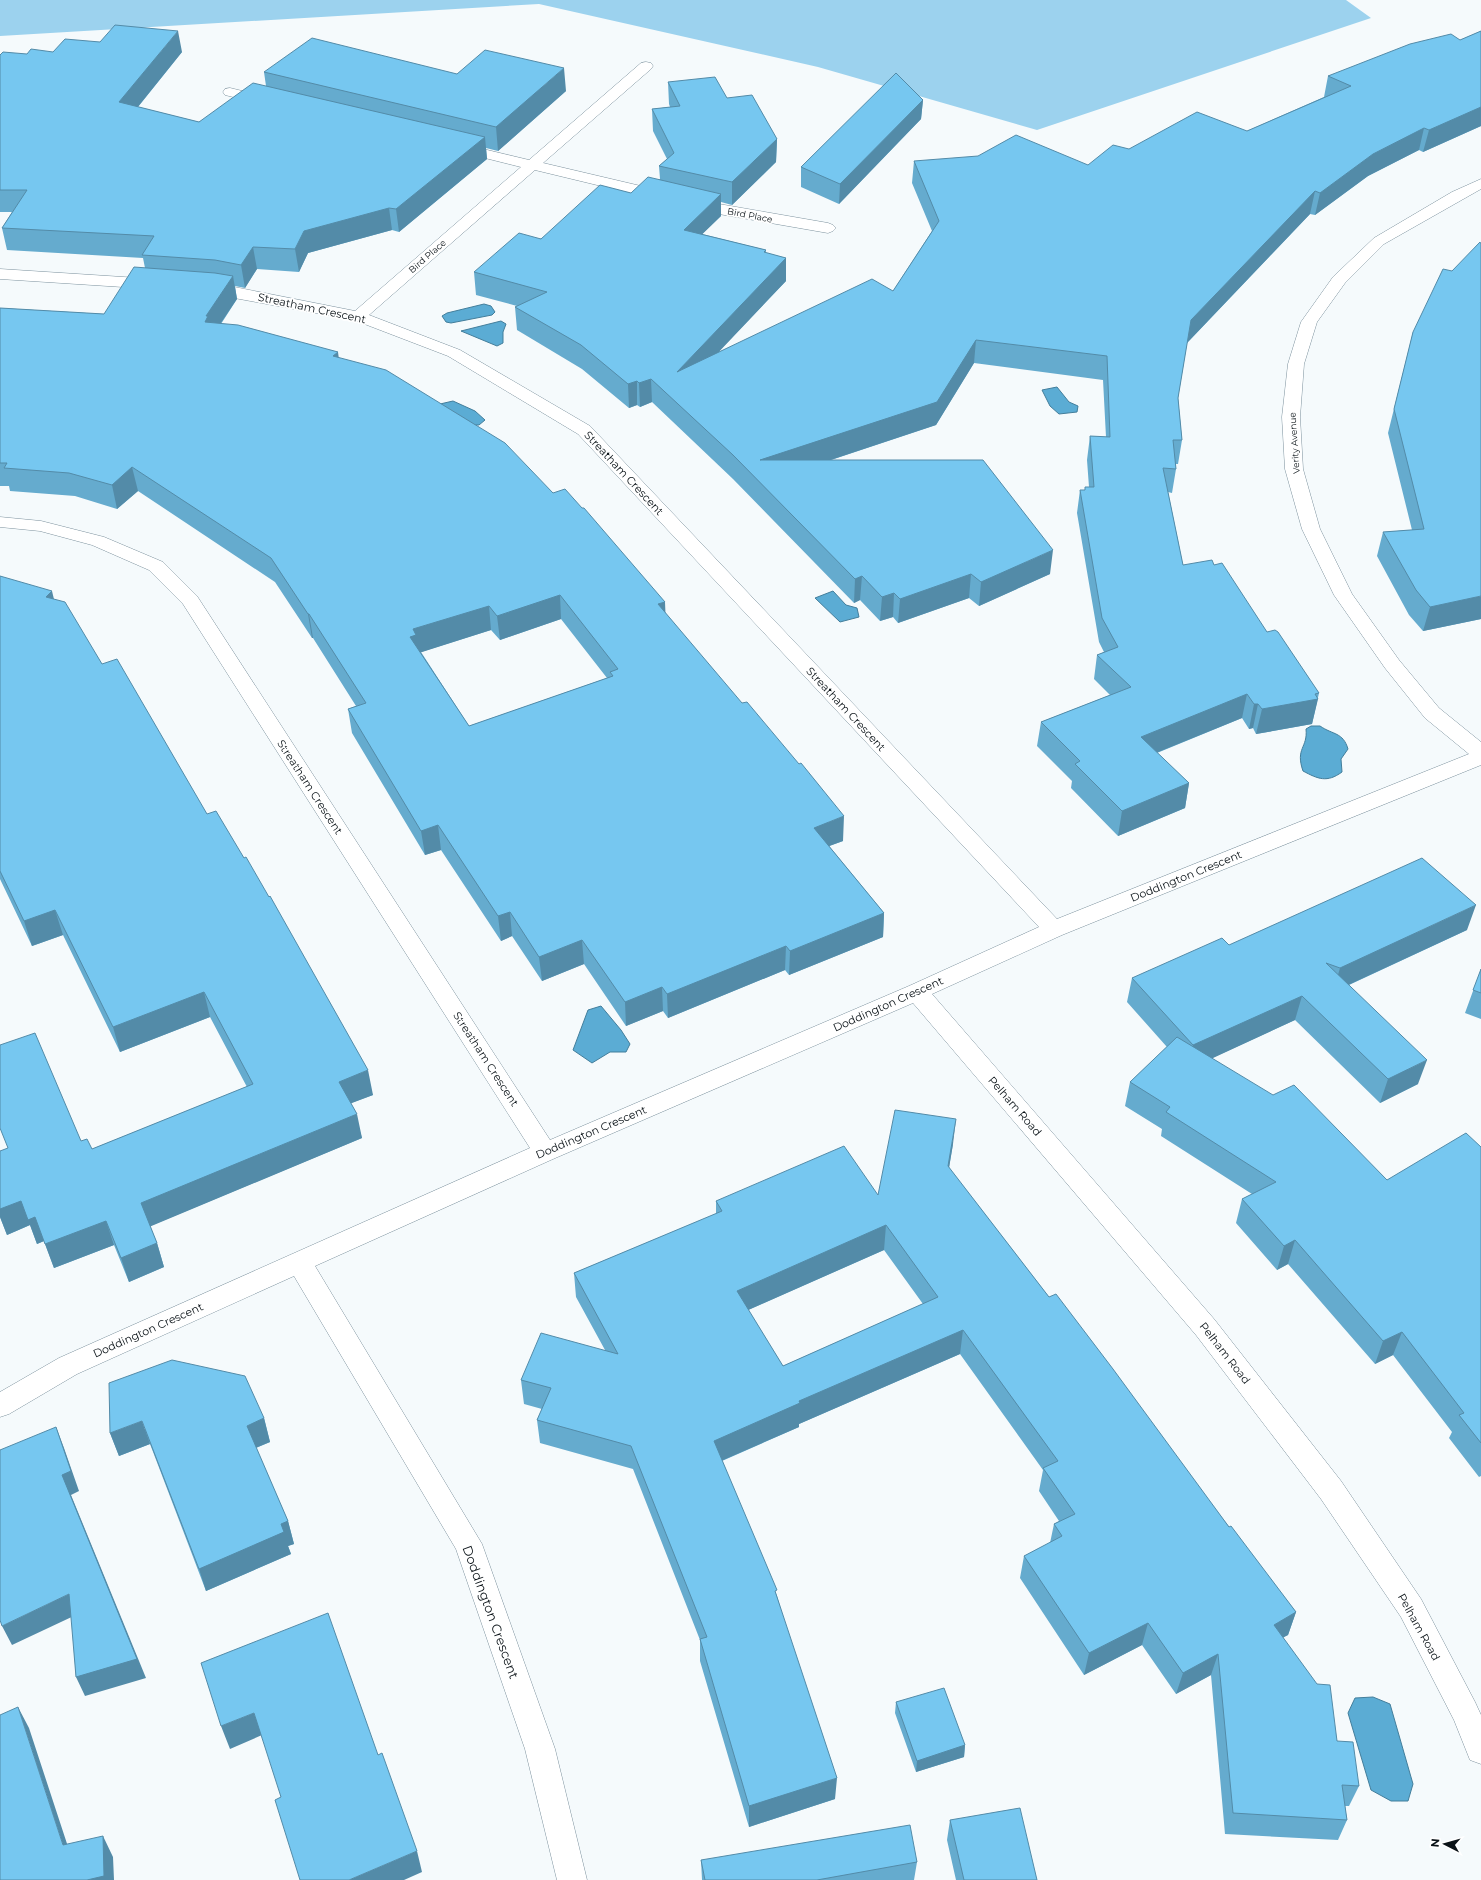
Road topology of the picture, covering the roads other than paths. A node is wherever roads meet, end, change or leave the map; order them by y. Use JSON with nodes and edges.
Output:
{"nodes":[{"id":1,"x":646,"y":66,"type":"dead end"},
{"id":2,"x":230,"y":92,"type":"dead end"},
{"id":3,"x":276,"y":103,"type":"edge"},
{"id":4,"x":447,"y":144,"type":"edge"},
{"id":5,"x":532,"y":165,"type":"junction"},
{"id":6,"x":1481,"y":184,"type":"edge"},
{"id":7,"x":828,"y":228,"type":"dead end"},
{"id":8,"x":0,"y":274,"type":"edge"},
{"id":9,"x":358,"y":316,"type":"junction"},
{"id":10,"x":0,"y":522,"type":"edge"},
{"id":11,"x":1481,"y":753,"type":"edge"},
{"id":12,"x":1481,"y":757,"type":"edge"},
{"id":13,"x":1054,"y":929,"type":"junction"},
{"id":14,"x":918,"y":992,"type":"junction"},
{"id":15,"x":545,"y":1152,"type":"junction"},
{"id":16,"x":300,"y":1262,"type":"junction"},
{"id":17,"x":0,"y":1406,"type":"edge"},
{"id":18,"x":1481,"y":1750,"type":"edge"},
{"id":19,"x":572,"y":1880,"type":"edge"}],
"edges":[{"from":1,"to":5,"type":"street","name":"Bird Place"},
{"from":2,"to":3,"type":"street"},
{"from":4,"to":5,"type":"street","name":"Bird Place"},
{"from":5,"to":7,"type":"street","name":"Bird Place"},
{"from":5,"to":9,"type":"street","name":"Bird Place"},
{"from":6,"to":11,"type":"street","name":"Verity Avenue"},
{"from":8,"to":9,"type":"street","name":"Streatham Crescent"},
{"from":9,"to":13,"type":"street","name":"Streatham Crescent"},
{"from":10,"to":15,"type":"street","name":"Streatham Crescent"},
{"from":12,"to":13,"type":"street","name":"Doddington Crescent"},
{"from":13,"to":14,"type":"street","name":"Doddington Crescent"},
{"from":14,"to":15,"type":"street","name":"Doddington Crescent"},
{"from":14,"to":18,"type":"street","name":"Pelham Road"},
{"from":15,"to":16,"type":"street","name":"Doddington Crescent"},
{"from":16,"to":17,"type":"street","name":"Doddington Crescent"},
{"from":16,"to":19,"type":"street","name":"Doddington Crescent"}]}
